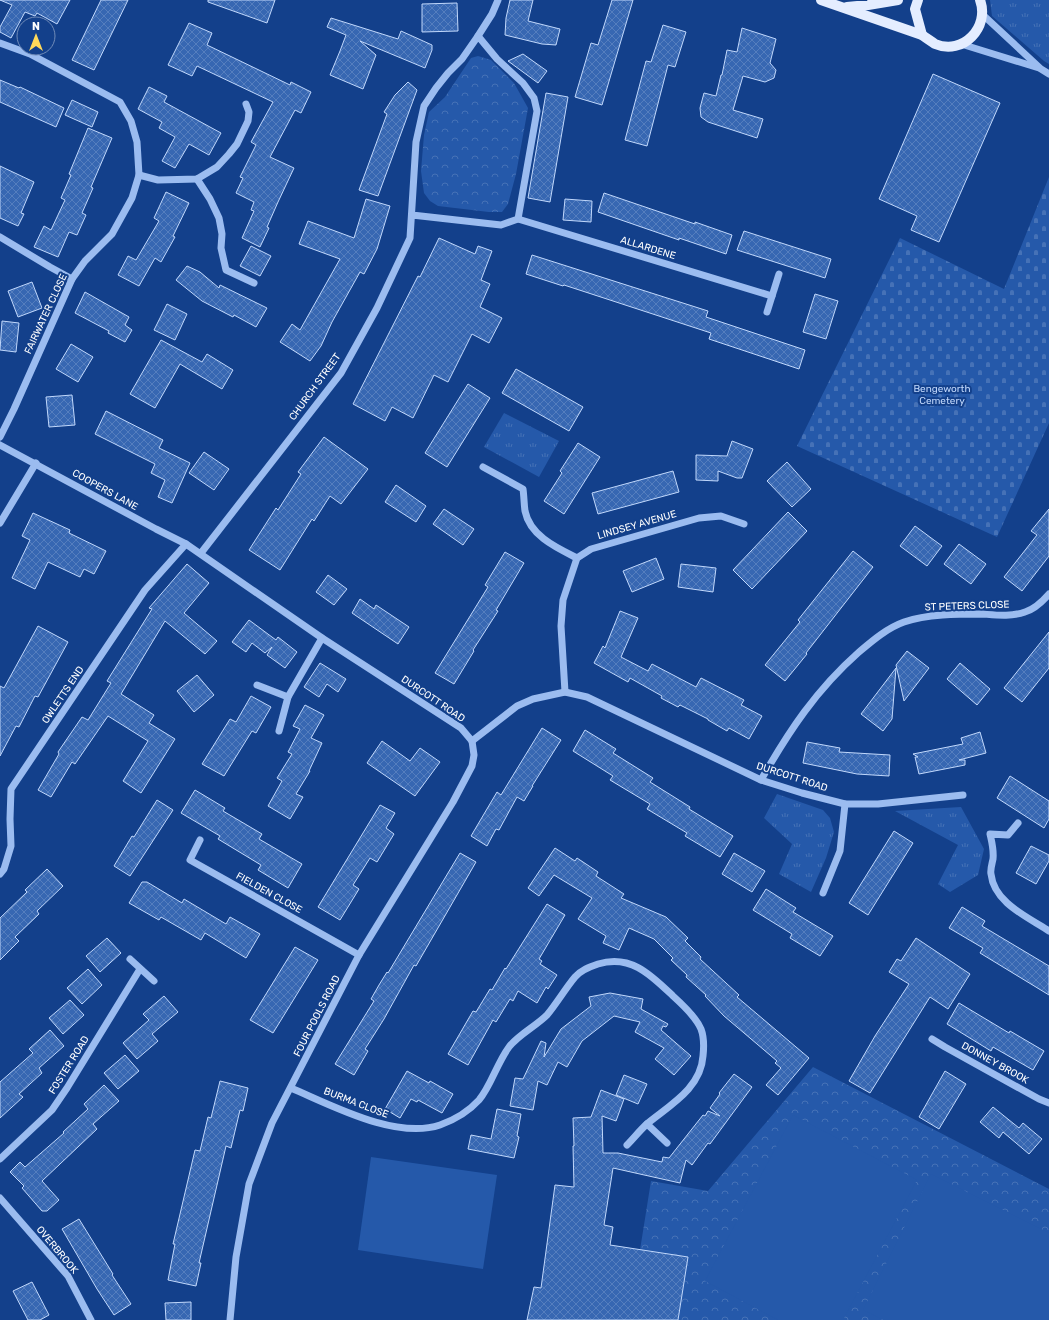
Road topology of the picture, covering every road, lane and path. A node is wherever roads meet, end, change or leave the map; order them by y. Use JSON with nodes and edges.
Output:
{"nodes":[{"id":1,"x":498,"y":0,"type":"edge"},
{"id":2,"x":821,"y":0,"type":"edge"},
{"id":3,"x":898,"y":0,"type":"edge"},
{"id":4,"x":918,"y":0,"type":"edge"},
{"id":5,"x":980,"y":0,"type":"edge"},
{"id":6,"x":845,"y":8,"type":"junction"},
{"id":7,"x":982,"y":14,"type":"junction"},
{"id":8,"x":922,"y":35,"type":"junction"},
{"id":9,"x":478,"y":36,"type":"junction"},
{"id":10,"x":0,"y":43,"type":"edge"},
{"id":11,"x":961,"y":44,"type":"junction"},
{"id":12,"x":16,"y":47,"type":"edge"},
{"id":13,"x":40,"y":56,"type":"edge"},
{"id":14,"x":1041,"y":69,"type":"junction"},
{"id":15,"x":1049,"y":74,"type":"edge"},
{"id":16,"x":246,"y":104,"type":"dead end"},
{"id":17,"x":139,"y":175,"type":"junction"},
{"id":18,"x":197,"y":179,"type":"junction"},
{"id":19,"x":412,"y":215,"type":"junction"},
{"id":20,"x":518,"y":219,"type":"junction"},
{"id":21,"x":0,"y":237,"type":"edge"},
{"id":22,"x":779,"y":274,"type":"dead end"},
{"id":23,"x":72,"y":279,"type":"junction"},
{"id":24,"x":254,"y":283,"type":"dead end"},
{"id":25,"x":772,"y":296,"type":"junction"},
{"id":26,"x":767,"y":312,"type":"dead end"},
{"id":27,"x":0,"y":437,"type":"edge"},
{"id":28,"x":0,"y":444,"type":"edge"},
{"id":29,"x":36,"y":464,"type":"junction"},
{"id":30,"x":483,"y":468,"type":"dead end"},
{"id":31,"x":0,"y":523,"type":"edge"},
{"id":32,"x":744,"y":524,"type":"dead end"},
{"id":33,"x":186,"y":544,"type":"junction"},
{"id":34,"x":201,"y":553,"type":"junction"},
{"id":35,"x":577,"y":558,"type":"junction"},
{"id":36,"x":1049,"y":594,"type":"edge"},
{"id":37,"x":322,"y":638,"type":"junction"},
{"id":38,"x":257,"y":685,"type":"dead end"},
{"id":39,"x":566,"y":692,"type":"junction"},
{"id":40,"x":288,"y":696,"type":"junction"},
{"id":41,"x":279,"y":731,"type":"dead end"},
{"id":42,"x":472,"y":741,"type":"junction"},
{"id":43,"x":761,"y":780,"type":"junction"},
{"id":44,"x":963,"y":795,"type":"dead end"},
{"id":45,"x":845,"y":804,"type":"junction"},
{"id":46,"x":1018,"y":823,"type":"dead end"},
{"id":47,"x":200,"y":840,"type":"dead end"},
{"id":48,"x":0,"y":874,"type":"edge"},
{"id":49,"x":823,"y":893,"type":"dead end"},
{"id":50,"x":1049,"y":931,"type":"edge"},
{"id":51,"x":359,"y":955,"type":"junction"},
{"id":52,"x":130,"y":959,"type":"dead end"},
{"id":53,"x":140,"y":969,"type":"junction"},
{"id":54,"x":154,"y":981,"type":"dead end"},
{"id":55,"x":932,"y":1038,"type":"dead end"},
{"id":56,"x":290,"y":1088,"type":"junction"},
{"id":57,"x":1049,"y":1103,"type":"edge"},
{"id":58,"x":647,"y":1124,"type":"junction"},
{"id":59,"x":667,"y":1143,"type":"dead end"},
{"id":60,"x":627,"y":1145,"type":"dead end"},
{"id":61,"x":0,"y":1159,"type":"edge"},
{"id":62,"x":0,"y":1198,"type":"edge"},
{"id":63,"x":91,"y":1320,"type":"edge"},
{"id":64,"x":230,"y":1320,"type":"edge"}],
"edges":[{"from":1,"to":9,"type":"street","name":"CHURCH STREET"},
{"from":2,"to":6,"type":"main road"},
{"from":3,"to":6,"type":"main road"},
{"from":4,"to":8,"type":"main road"},
{"from":5,"to":7,"type":"main road"},
{"from":6,"to":8,"type":"main road"},
{"from":7,"to":11,"type":"main road"},
{"from":7,"to":14,"type":"street"},
{"from":8,"to":11,"type":"main road"},
{"from":9,"to":19,"type":"street","name":"CHURCH STREET"},
{"from":9,"to":20,"type":"street"},
{"from":10,"to":12,"type":"street","name":"FAIRWATER CLOSE"},
{"from":11,"to":14,"type":"street"},
{"from":13,"to":17,"type":"street","name":"FAIRWATER CLOSE"},
{"from":14,"to":15,"type":"street"},
{"from":16,"to":18,"type":"street"},
{"from":17,"to":18,"type":"street"},
{"from":17,"to":23,"type":"street","name":"FAIRWATER CLOSE"},
{"from":18,"to":24,"type":"street"},
{"from":19,"to":20,"type":"street"},
{"from":19,"to":34,"type":"street","name":"CHURCH STREET"},
{"from":20,"to":25,"type":"street","name":"ALLARDENE"},
{"from":21,"to":23,"type":"street"},
{"from":22,"to":25,"type":"street"},
{"from":23,"to":27,"type":"street","name":"FAIRWATER CLOSE"},
{"from":25,"to":26,"type":"street"},
{"from":28,"to":29,"type":"street","name":"COOPERS LANE"},
{"from":29,"to":31,"type":"street"},
{"from":29,"to":33,"type":"street","name":"COOPERS LANE"},
{"from":30,"to":35,"type":"street"},
{"from":32,"to":35,"type":"street","name":"LINDSEY AVENUE"},
{"from":33,"to":34,"type":"street","name":"COOPERS LANE"},
{"from":33,"to":48,"type":"street","name":"OWLETTS END"},
{"from":34,"to":37,"type":"street","name":"DURCOTT ROAD"},
{"from":35,"to":39,"type":"street"},
{"from":36,"to":43,"type":"street","name":"ST PETERS CLOSE"},
{"from":37,"to":40,"type":"street"},
{"from":37,"to":42,"type":"street","name":"DURCOTT ROAD"},
{"from":38,"to":40,"type":"street"},
{"from":39,"to":42,"type":"street","name":"DURCOTT ROAD"},
{"from":39,"to":43,"type":"street","name":"DURCOTT ROAD"},
{"from":40,"to":41,"type":"street"},
{"from":42,"to":51,"type":"street","name":"FOUR POOLS ROAD"},
{"from":43,"to":45,"type":"street","name":"DURCOTT ROAD"},
{"from":44,"to":45,"type":"street","name":"DURCOTT ROAD"},
{"from":45,"to":49,"type":"street"},
{"from":46,"to":50,"type":"street"},
{"from":47,"to":51,"type":"street","name":"FIELDEN CLOSE"},
{"from":51,"to":56,"type":"street","name":"FOUR POOLS ROAD"},
{"from":52,"to":53,"type":"street"},
{"from":53,"to":54,"type":"street"},
{"from":53,"to":61,"type":"street","name":"FOSTER ROAD"},
{"from":55,"to":57,"type":"street","name":"DONNEY BROOK"},
{"from":56,"to":58,"type":"street","name":"BURMA CLOSE"},
{"from":56,"to":64,"type":"street","name":"FOUR POOLS ROAD"},
{"from":58,"to":59,"type":"street"},
{"from":58,"to":60,"type":"street","name":"BURMA CLOSE"},
{"from":62,"to":63,"type":"street","name":"OVERBROOK"}]}
